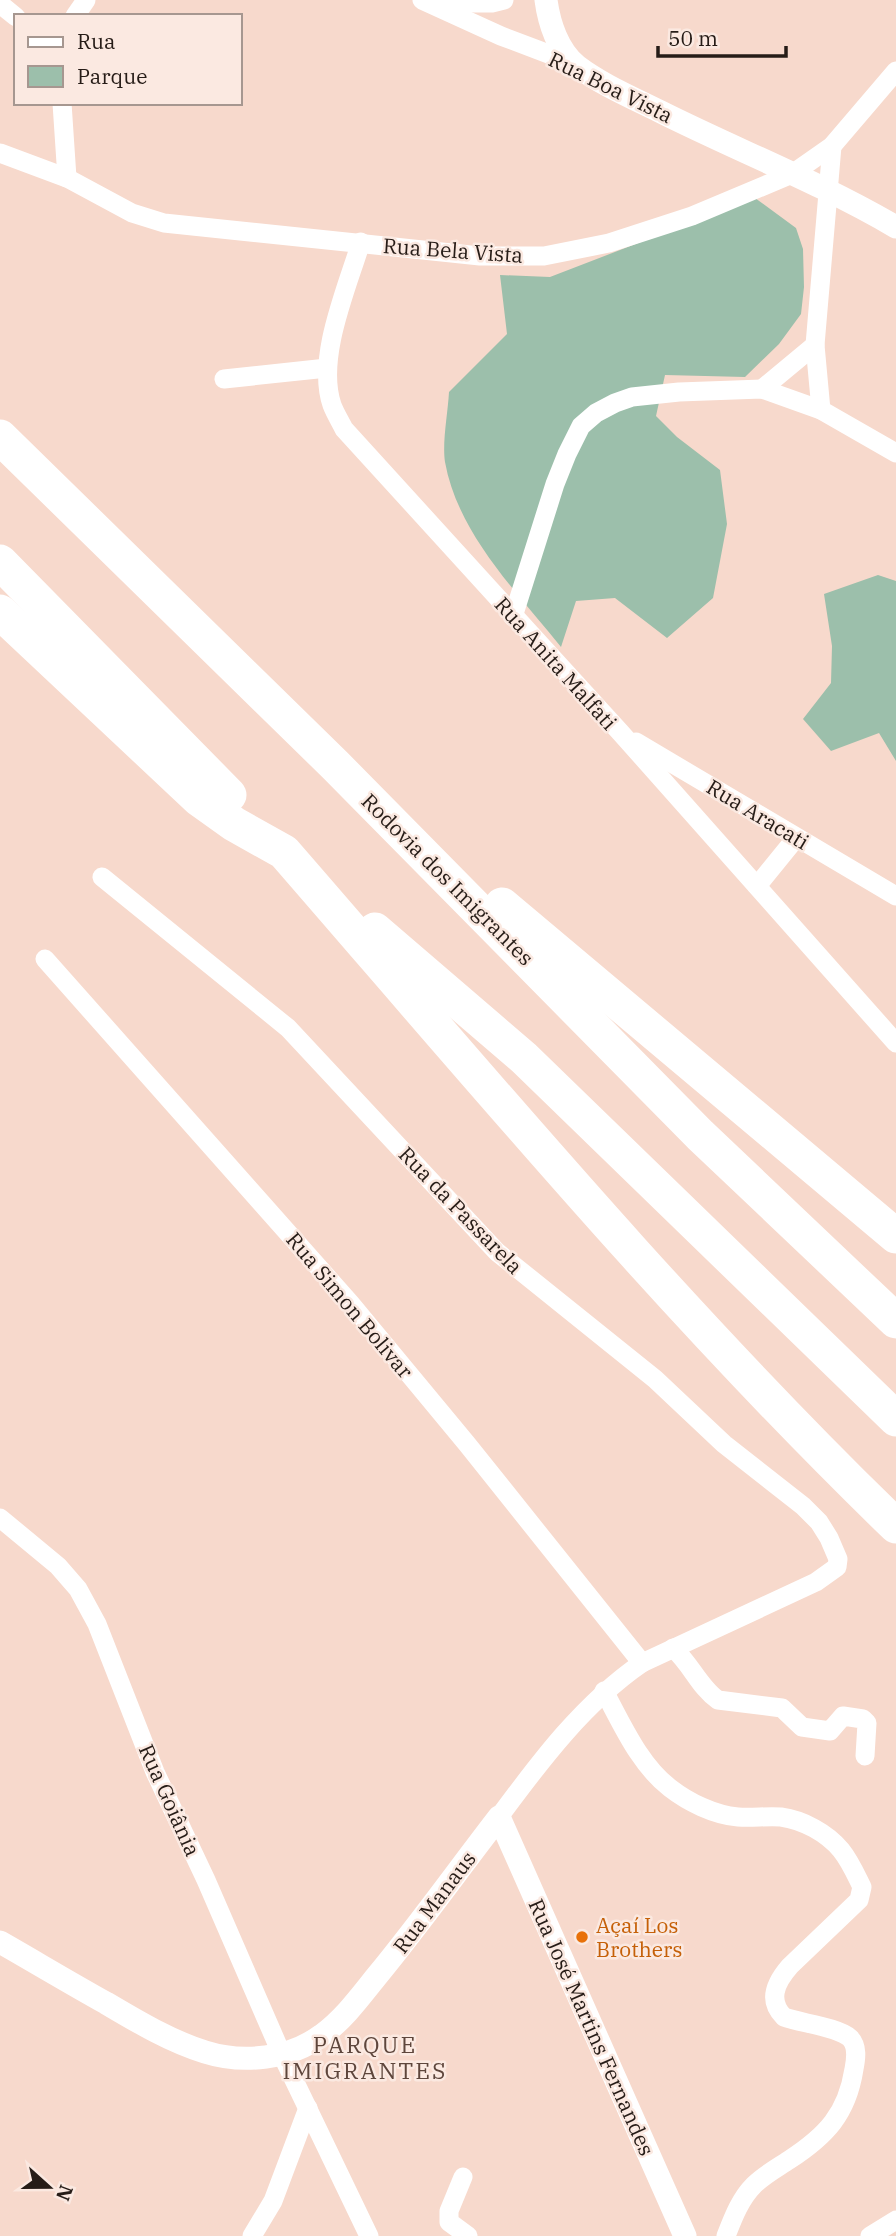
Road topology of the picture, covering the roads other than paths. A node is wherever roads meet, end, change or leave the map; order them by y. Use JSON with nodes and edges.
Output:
{"nodes":[{"id":1,"x":504,"y":0,"type":"edge"},
{"id":2,"x":546,"y":0,"type":"edge"},
{"id":3,"x":426,"y":1,"type":"edge"},
{"id":4,"x":0,"y":4,"type":"edge"},
{"id":5,"x":14,"y":15,"type":"edge"},
{"id":6,"x":575,"y":64,"type":"junction"},
{"id":7,"x":896,"y":71,"type":"edge"},
{"id":8,"x":62,"y":105,"type":"edge"},
{"id":9,"x":832,"y":146,"type":"junction"},
{"id":10,"x":0,"y":153,"type":"edge"},
{"id":11,"x":792,"y":174,"type":"junction"},
{"id":12,"x":67,"y":178,"type":"junction"},
{"id":13,"x":830,"y":192,"type":"junction"},
{"id":14,"x":896,"y":226,"type":"edge"},
{"id":15,"x":361,"y":243,"type":"junction"},
{"id":16,"x":815,"y":345,"type":"junction"},
{"id":17,"x":327,"y":369,"type":"junction"},
{"id":18,"x":224,"y":379,"type":"dead end"},
{"id":19,"x":762,"y":389,"type":"junction"},
{"id":20,"x":821,"y":410,"type":"junction"},
{"id":21,"x":0,"y":437,"type":"edge"},
{"id":22,"x":896,"y":453,"type":"edge"},
{"id":23,"x":0,"y":562,"type":"edge"},
{"id":24,"x":0,"y":612,"type":"edge"},
{"id":25,"x":513,"y":617,"type":"junction"},
{"id":26,"x":620,"y":732,"type":"junction"},
{"id":27,"x":335,"y":765,"type":"junction"},
{"id":28,"x":796,"y":838,"type":"junction"},
{"id":29,"x":284,"y":852,"type":"junction"},
{"id":30,"x":102,"y":877,"type":"dead end"},
{"id":31,"x":757,"y":886,"type":"junction"},
{"id":32,"x":896,"y":896,"type":"edge"},
{"id":33,"x":45,"y":959,"type":"dead end"},
{"id":34,"x":896,"y":1043,"type":"edge"},
{"id":35,"x":896,"y":1236,"type":"edge"},
{"id":36,"x":896,"y":1321,"type":"edge"},
{"id":37,"x":896,"y":1419,"type":"edge"},
{"id":38,"x":0,"y":1518,"type":"edge"},
{"id":39,"x":896,"y":1526,"type":"edge"},
{"id":40,"x":832,"y":1572,"type":"joint"},
{"id":41,"x":673,"y":1648,"type":"junction"},
{"id":42,"x":642,"y":1663,"type":"junction"},
{"id":43,"x":604,"y":1690,"type":"junction"},
{"id":44,"x":865,"y":1756,"type":"dead end"},
{"id":45,"x":499,"y":1817,"type":"junction"},
{"id":46,"x":0,"y":1942,"type":"edge"},
{"id":47,"x":282,"y":2055,"type":"junction"},
{"id":48,"x":308,"y":2108,"type":"junction"},
{"id":49,"x":463,"y":2177,"type":"dead end"},
{"id":50,"x":896,"y":2220,"type":"edge"},
{"id":51,"x":252,"y":2236,"type":"edge"},
{"id":52,"x":369,"y":2236,"type":"edge"},
{"id":53,"x":468,"y":2236,"type":"edge"},
{"id":54,"x":685,"y":2236,"type":"edge"},
{"id":55,"x":726,"y":2236,"type":"edge"},
{"id":56,"x":870,"y":2236,"type":"edge"}],
"edges":[{"from":1,"to":3,"type":"street","name":"Rua Boa Vista"},
{"from":2,"to":6,"type":"street"},
{"from":3,"to":6,"type":"street","name":"Rua Boa Vista"},
{"from":4,"to":5,"type":"street"},
{"from":6,"to":11,"type":"street","name":"Rua Boa Vista"},
{"from":7,"to":9,"type":"street","name":"Rua Bela Vista"},
{"from":8,"to":12,"type":"street"},
{"from":9,"to":11,"type":"street","name":"Rua Bela Vista"},
{"from":9,"to":13,"type":"street"},
{"from":10,"to":12,"type":"street","name":"Rua Bela Vista"},
{"from":11,"to":13,"type":"street"},
{"from":11,"to":15,"type":"street","name":"Rua Bela Vista"},
{"from":12,"to":15,"type":"street","name":"Rua Bela Vista"},
{"from":13,"to":14,"type":"street"},
{"from":13,"to":16,"type":"street"},
{"from":15,"to":17,"type":"street","name":"Rua Anita Malfati"},
{"from":16,"to":19,"type":"street"},
{"from":16,"to":20,"type":"street"},
{"from":17,"to":18,"type":"street"},
{"from":17,"to":25,"type":"street","name":"Rua Anita Malfati"},
{"from":19,"to":20,"type":"street"},
{"from":19,"to":25,"type":"street"},
{"from":20,"to":22,"type":"street"},
{"from":21,"to":27,"type":"highway","name":"Rodovia dos Imigrantes"},
{"from":23,"to":29,"type":"highway"},
{"from":24,"to":29,"type":"highway"},
{"from":25,"to":26,"type":"street","name":"Rua Anita Malfati"},
{"from":26,"to":28,"type":"street","name":"Rua Aracati"},
{"from":26,"to":31,"type":"street","name":"Rua Anita Malfati"},
{"from":27,"to":35,"type":"highway"},
{"from":27,"to":36,"type":"highway","name":"Rodovia dos Imigrantes"},
{"from":28,"to":31,"type":"street"},
{"from":28,"to":32,"type":"street","name":"Rua Aracati"},
{"from":29,"to":37,"type":"highway"},
{"from":29,"to":39,"type":"highway"},
{"from":30,"to":40,"type":"street","name":"Rua da Passarela"},
{"from":31,"to":34,"type":"street","name":"Rua Anita Malfati"},
{"from":33,"to":42,"type":"street","name":"Rua Simon Bolivar"},
{"from":38,"to":47,"type":"street","name":"Rua Goiânia"},
{"from":40,"to":41,"type":"street","name":"Rua Manaus"},
{"from":41,"to":42,"type":"street","name":"Rua Manaus"},
{"from":41,"to":44,"type":"street"},
{"from":42,"to":43,"type":"street","name":"Rua Manaus"},
{"from":43,"to":45,"type":"street","name":"Rua Manaus"},
{"from":43,"to":55,"type":"street"},
{"from":45,"to":47,"type":"street","name":"Rua Manaus"},
{"from":45,"to":54,"type":"street","name":"Rua José Martins Fernandes"},
{"from":46,"to":47,"type":"street","name":"Rua Manaus"},
{"from":47,"to":48,"type":"street","name":"Rua Goiânia"},
{"from":48,"to":51,"type":"street"},
{"from":48,"to":52,"type":"street","name":"Rua Goiânia"},
{"from":49,"to":53,"type":"street"},
{"from":50,"to":56,"type":"street"}]}
